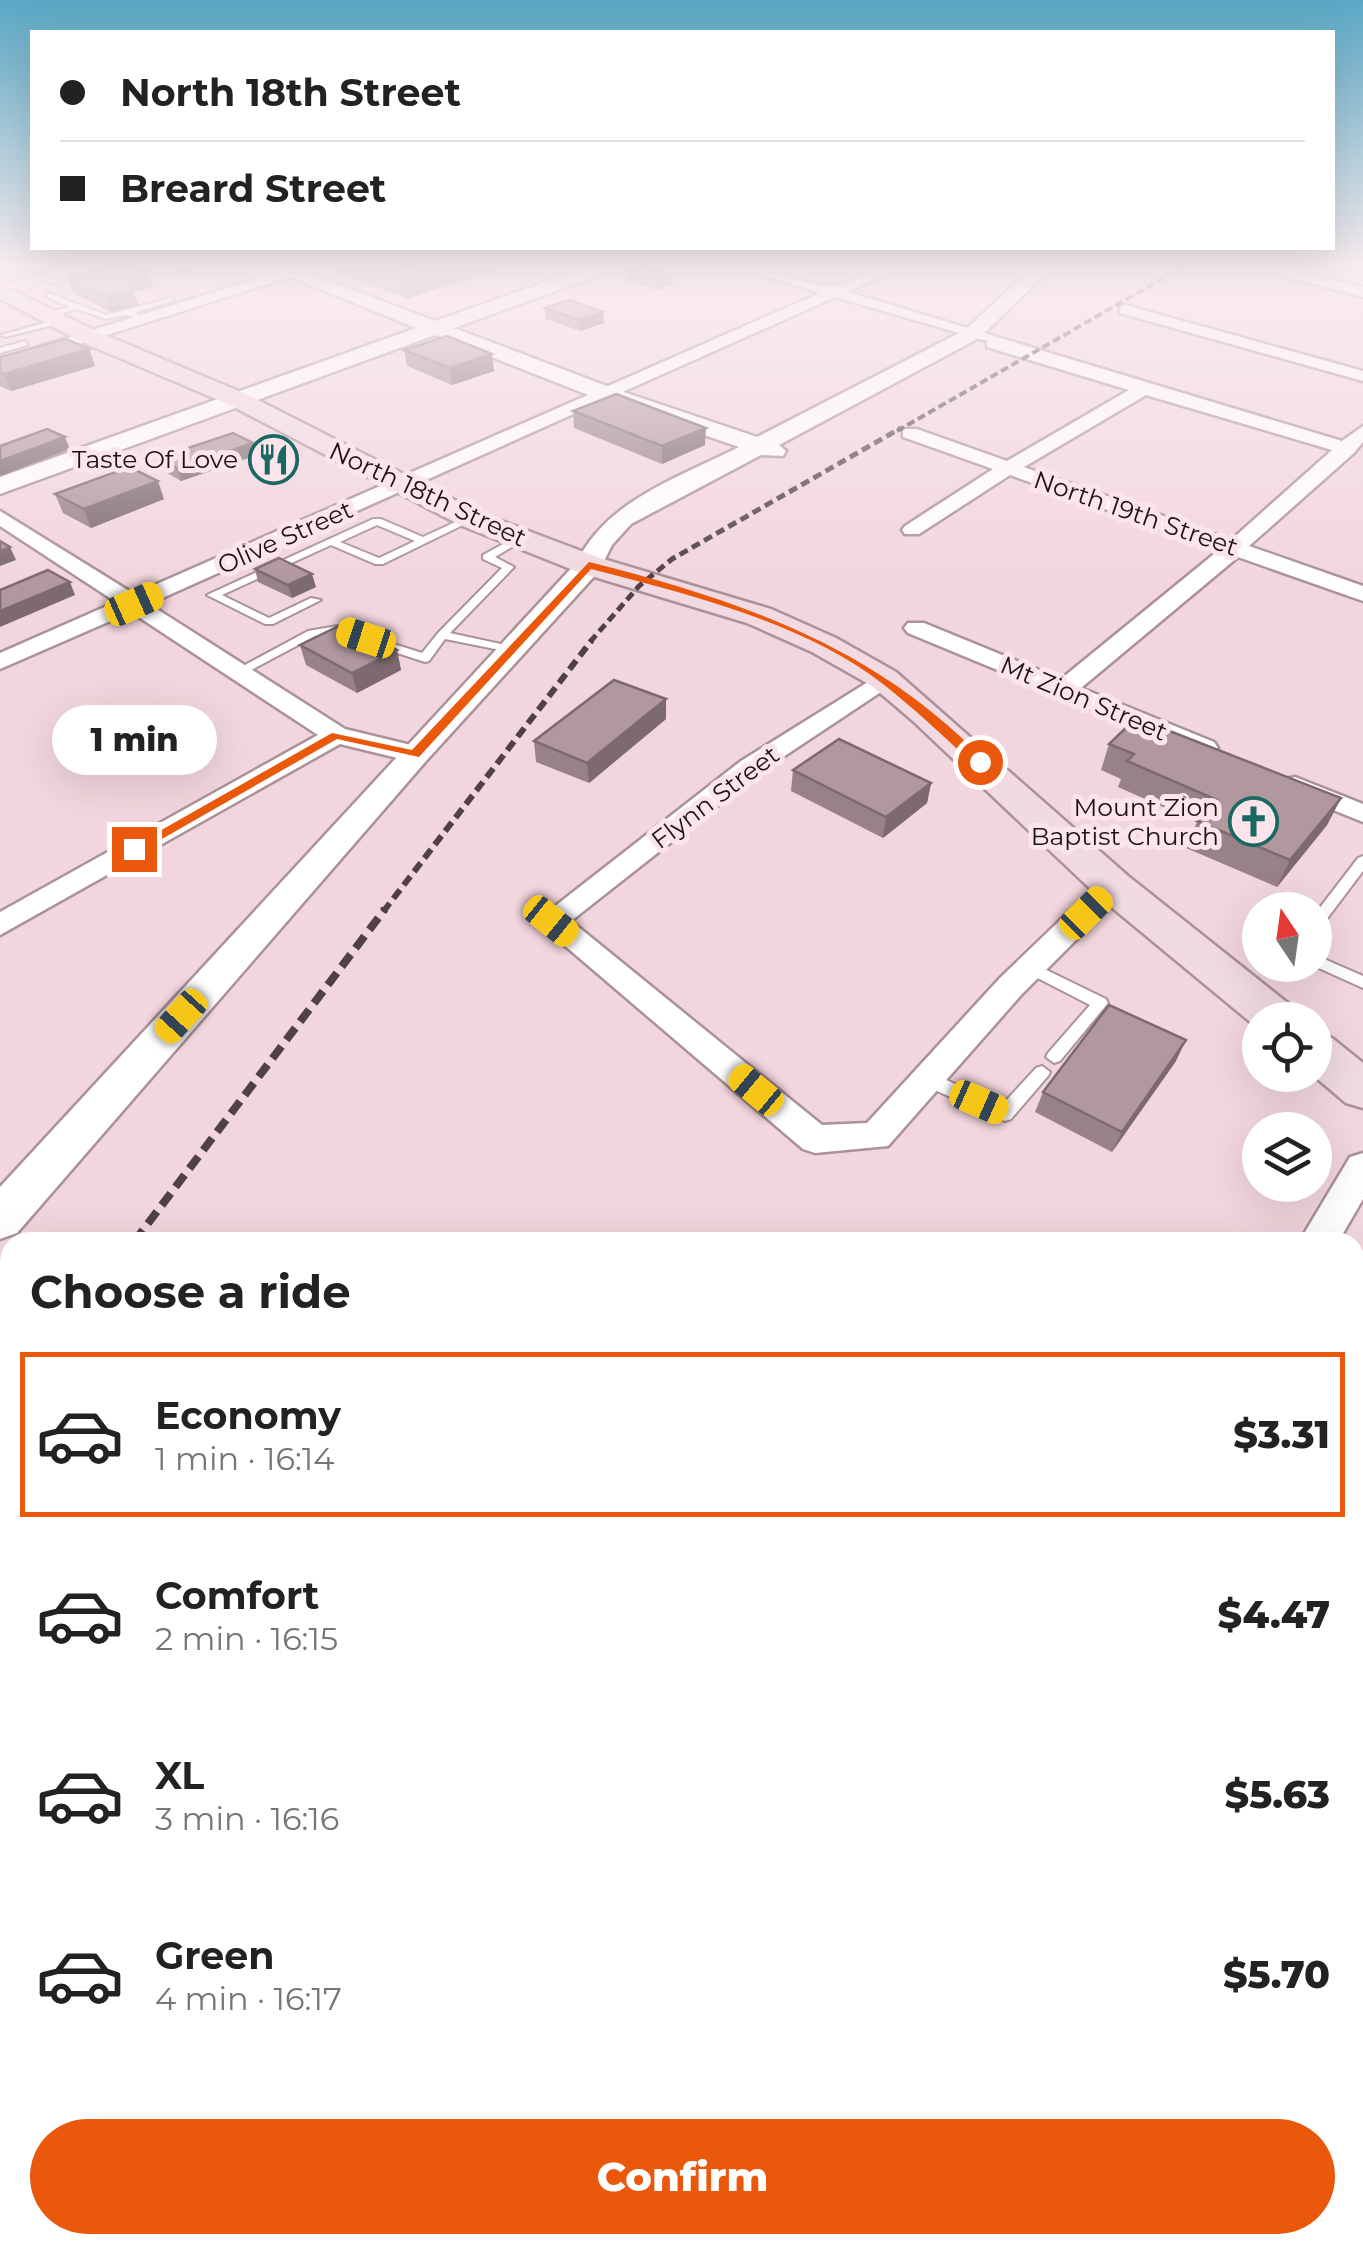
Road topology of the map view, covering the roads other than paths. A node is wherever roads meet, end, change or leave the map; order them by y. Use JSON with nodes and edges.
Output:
{"nodes":[{"id":1,"x":182,"y":369,"type":"edge"},
{"id":2,"x":323,"y":369,"type":"edge"},
{"id":3,"x":544,"y":369,"type":"edge"},
{"id":4,"x":659,"y":369,"type":"edge"},
{"id":5,"x":922,"y":369,"type":"edge"},
{"id":6,"x":936,"y":369,"type":"edge"},
{"id":7,"x":1085,"y":369,"type":"edge"},
{"id":8,"x":1338,"y":369,"type":"edge"},
{"id":9,"x":1363,"y":376,"type":"edge"},
{"id":10,"x":1145,"y":388,"type":"junction"},
{"id":11,"x":604,"y":393,"type":"junction"},
{"id":12,"x":239,"y":400,"type":"junction"},
{"id":13,"x":910,"y":434,"type":"dead end"},
{"id":14,"x":1355,"y":440,"type":"edge"},
{"id":15,"x":756,"y":445,"type":"junction"},
{"id":16,"x":786,"y":455,"type":"junction"},
{"id":17,"x":1008,"y":468,"type":"junction"},
{"id":18,"x":0,"y":486,"type":"edge"},
{"id":19,"x":400,"y":486,"type":"junction"},
{"id":20,"x":0,"y":518,"type":"edge"},
{"id":21,"x":470,"y":519,"type":"junction"},
{"id":22,"x":912,"y":530,"type":"dead end"},
{"id":23,"x":520,"y":538,"type":"junction"},
{"id":24,"x":274,"y":541,"type":"junction"},
{"id":25,"x":422,"y":541,"type":"junction"},
{"id":26,"x":330,"y":542,"type":"junction"},
{"id":27,"x":1235,"y":548,"type":"junction"},
{"id":28,"x":303,"y":553,"type":"junction"},
{"id":29,"x":589,"y":565,"type":"junction"},
{"id":30,"x":1363,"y":594,"type":"edge"},
{"id":31,"x":315,"y":600,"type":"dead end"},
{"id":32,"x":134,"y":604,"type":"junction"},
{"id":33,"x":916,"y":628,"type":"dead end"},
{"id":34,"x":442,"y":635,"type":"junction"},
{"id":35,"x":511,"y":650,"type":"junction"},
{"id":36,"x":0,"y":662,"type":"edge"},
{"id":37,"x":238,"y":672,"type":"junction"},
{"id":38,"x":884,"y":680,"type":"junction"},
{"id":39,"x":1064,"y":689,"type":"junction"},
{"id":40,"x":336,"y":735,"type":"junction"},
{"id":41,"x":414,"y":754,"type":"junction"},
{"id":42,"x":1222,"y":755,"type":"edge"},
{"id":43,"x":1275,"y":777,"type":"edge"},
{"id":44,"x":1363,"y":814,"type":"edge"},
{"id":45,"x":1363,"y":861,"type":"edge"},
{"id":46,"x":1113,"y":886,"type":"junction"},
{"id":47,"x":1332,"y":902,"type":"edge"},
{"id":48,"x":0,"y":925,"type":"edge"},
{"id":49,"x":1030,"y":967,"type":"junction"},
{"id":50,"x":1332,"y":968,"type":"edge"},
{"id":51,"x":1363,"y":982,"type":"edge"},
{"id":52,"x":1256,"y":1002,"type":"edge"},
{"id":53,"x":1054,"y":1057,"type":"dead end"},
{"id":54,"x":1332,"y":1064,"type":"edge"},
{"id":55,"x":1042,"y":1072,"type":"dead end"},
{"id":56,"x":927,"y":1080,"type":"junction"},
{"id":57,"x":1363,"y":1090,"type":"edge"},
{"id":58,"x":1363,"y":1167,"type":"edge"},
{"id":59,"x":0,"y":1219,"type":"edge"},
{"id":60,"x":1324,"y":1232,"type":"edge"}],
"edges":[{"from":1,"to":12,"type":"main road","name":"North 18th Street"},
{"from":2,"to":12,"type":"street"},
{"from":3,"to":11,"type":"street"},
{"from":4,"to":11,"type":"street","name":"Olive Street"},
{"from":5,"to":15,"type":"street"},
{"from":6,"to":16,"type":"street"},
{"from":7,"to":10,"type":"street"},
{"from":8,"to":9,"type":"street"},
{"from":10,"to":14,"type":"street"},
{"from":10,"to":17,"type":"street"},
{"from":11,"to":15,"type":"street"},
{"from":11,"to":19,"type":"street","name":"Olive Street"},
{"from":12,"to":18,"type":"street"},
{"from":12,"to":19,"type":"main road","name":"North 18th Street"},
{"from":13,"to":17,"type":"street","name":"North 19th Street"},
{"from":14,"to":27,"type":"street"},
{"from":15,"to":16,"type":"street"},
{"from":15,"to":29,"type":"street"},
{"from":16,"to":29,"type":"street"},
{"from":17,"to":22,"type":"street"},
{"from":17,"to":27,"type":"street","name":"North 19th Street"},
{"from":19,"to":21,"type":"main road","name":"North 18th Street"},
{"from":19,"to":24,"type":"street","name":"Olive Street"},
{"from":20,"to":32,"type":"street"},
{"from":21,"to":23,"type":"main road","name":"North 18th Street"},
{"from":21,"to":25,"type":"lane"},
{"from":23,"to":29,"type":"main road","name":"North 18th Street"},
{"from":23,"to":34,"type":"lane"},
{"from":24,"to":28,"type":"lane"},
{"from":24,"to":32,"type":"street","name":"Olive Street"},
{"from":25,"to":26,"type":"lane"},
{"from":25,"to":26,"type":"lane"},
{"from":26,"to":28,"type":"lane"},
{"from":27,"to":30,"type":"street","name":"North 19th Street"},
{"from":27,"to":39,"type":"street"},
{"from":28,"to":31,"type":"lane"},
{"from":29,"to":35,"type":"street"},
{"from":29,"to":38,"type":"main road","name":"North 18th Street"},
{"from":32,"to":36,"type":"street","name":"Olive Street"},
{"from":32,"to":37,"type":"street"},
{"from":33,"to":39,"type":"street","name":"Mt Zion Street"},
{"from":34,"to":35,"type":"lane"},
{"from":34,"to":37,"type":"lane"},
{"from":35,"to":41,"type":"street"},
{"from":37,"to":40,"type":"street"},
{"from":38,"to":46,"type":"main road","name":"North 18th Street"},
{"from":38,"to":56,"type":"street","name":"Flynn Street"},
{"from":39,"to":42,"type":"street","name":"Mt Zion Street"},
{"from":40,"to":41,"type":"street"},
{"from":40,"to":48,"type":"street"},
{"from":41,"to":59,"type":"street"},
{"from":43,"to":44,"type":"street"},
{"from":45,"to":47,"type":"lane"},
{"from":46,"to":49,"type":"street"},
{"from":46,"to":52,"type":"main road","name":"North 18th Street"},
{"from":49,"to":53,"type":"lane"},
{"from":49,"to":56,"type":"street"},
{"from":50,"to":51,"type":"lane"},
{"from":54,"to":57,"type":"main road"},
{"from":55,"to":56,"type":"lane"},
{"from":58,"to":60,"type":"street"}]}
